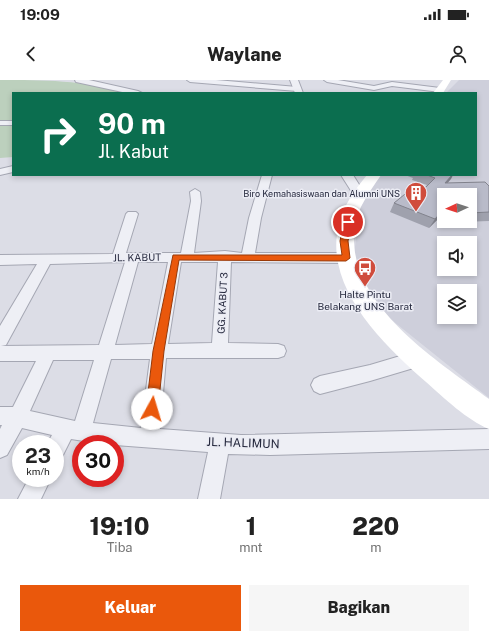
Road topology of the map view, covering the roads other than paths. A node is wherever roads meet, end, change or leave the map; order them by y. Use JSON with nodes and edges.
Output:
{"nodes":[{"id":1,"x":79,"y":80,"type":"edge"},
{"id":2,"x":95,"y":80,"type":"edge"},
{"id":3,"x":190,"y":80,"type":"edge"},
{"id":4,"x":294,"y":80,"type":"edge"},
{"id":5,"x":327,"y":80,"type":"edge"},
{"id":6,"x":447,"y":80,"type":"edge"},
{"id":7,"x":233,"y":82,"type":"edge"},
{"id":8,"x":406,"y":83,"type":"edge"},
{"id":9,"x":122,"y":91,"type":"edge"},
{"id":10,"x":222,"y":91,"type":"dead end"},
{"id":11,"x":298,"y":91,"type":"edge"},
{"id":12,"x":141,"y":92,"type":"edge"},
{"id":13,"x":439,"y":92,"type":"edge"},
{"id":14,"x":0,"y":123,"type":"edge"},
{"id":15,"x":12,"y":123,"type":"edge"},
{"id":16,"x":12,"y":169,"type":"edge"},
{"id":17,"x":0,"y":172,"type":"edge"},
{"id":18,"x":267,"y":176,"type":"edge"},
{"id":19,"x":348,"y":176,"type":"edge"},
{"id":20,"x":373,"y":176,"type":"edge"},
{"id":21,"x":195,"y":192,"type":"dead end"},
{"id":22,"x":359,"y":194,"type":"junction"},
{"id":23,"x":132,"y":214,"type":"dead end"},
{"id":24,"x":224,"y":256,"type":"junction"},
{"id":25,"x":125,"y":257,"type":"junction"},
{"id":26,"x":181,"y":257,"type":"junction"},
{"id":27,"x":248,"y":257,"type":"junction"},
{"id":28,"x":346,"y":258,"type":"junction"},
{"id":29,"x":46,"y":259,"type":"junction"},
{"id":30,"x":0,"y":260,"type":"edge"},
{"id":31,"x":0,"y":340,"type":"edge"},
{"id":32,"x":220,"y":350,"type":"junction"},
{"id":33,"x":158,"y":351,"type":"junction"},
{"id":34,"x":278,"y":351,"type":"dead end"},
{"id":35,"x":48,"y":353,"type":"junction"},
{"id":36,"x":0,"y":354,"type":"edge"},
{"id":37,"x":417,"y":359,"type":"junction"},
{"id":38,"x":320,"y":385,"type":"dead end"},
{"id":39,"x":489,"y":416,"type":"edge"},
{"id":40,"x":9,"y":417,"type":"edge"},
{"id":41,"x":74,"y":430,"type":"junction"},
{"id":42,"x":149,"y":438,"type":"junction"},
{"id":43,"x":489,"y":439,"type":"edge"},
{"id":44,"x":64,"y":441,"type":"edge"},
{"id":45,"x":220,"y":443,"type":"junction"},
{"id":46,"x":0,"y":448,"type":"edge"},
{"id":47,"x":35,"y":487,"type":"edge"},
{"id":48,"x":29,"y":499,"type":"edge"},
{"id":49,"x":209,"y":499,"type":"edge"}],
"edges":[{"from":1,"to":9,"type":"street"},
{"from":2,"to":12,"type":"street"},
{"from":3,"to":7,"type":"street"},
{"from":4,"to":11,"type":"street"},
{"from":5,"to":8,"type":"street"},
{"from":6,"to":13,"type":"main road"},
{"from":7,"to":10,"type":"street"},
{"from":7,"to":11,"type":"street"},
{"from":8,"to":13,"type":"street"},
{"from":9,"to":12,"type":"street"},
{"from":14,"to":15,"type":"street"},
{"from":16,"to":17,"type":"street"},
{"from":18,"to":27,"type":"street"},
{"from":19,"to":22,"type":"street"},
{"from":20,"to":22,"type":"main road"},
{"from":21,"to":26,"type":"street"},
{"from":22,"to":28,"type":"main road"},
{"from":23,"to":25,"type":"street"},
{"from":24,"to":26,"type":"street","name":"JL. KABUT"},
{"from":24,"to":27,"type":"street","name":"JL. KABUT"},
{"from":24,"to":32,"type":"street","name":"GG. KABUT 3"},
{"from":25,"to":26,"type":"street","name":"JL. KABUT"},
{"from":25,"to":29,"type":"street","name":"JL. KABUT"},
{"from":25,"to":41,"type":"street"},
{"from":26,"to":33,"type":"street"},
{"from":27,"to":28,"type":"street","name":"JL. KABUT"},
{"from":28,"to":37,"type":"main road"},
{"from":29,"to":30,"type":"street","name":"JL. KABUT"},
{"from":29,"to":31,"type":"street"},
{"from":32,"to":33,"type":"street"},
{"from":32,"to":34,"type":"street"},
{"from":33,"to":35,"type":"street"},
{"from":33,"to":42,"type":"street"},
{"from":35,"to":36,"type":"street"},
{"from":35,"to":40,"type":"street"},
{"from":37,"to":38,"type":"street"},
{"from":37,"to":39,"type":"main road"},
{"from":40,"to":41,"type":"street","name":"JL. HALIMUN"},
{"from":40,"to":46,"type":"street"},
{"from":41,"to":42,"type":"street","name":"JL. HALIMUN"},
{"from":41,"to":44,"type":"street"},
{"from":42,"to":45,"type":"street","name":"JL. HALIMUN"},
{"from":43,"to":45,"type":"street","name":"JL. HALIMUN"},
{"from":45,"to":49,"type":"street"},
{"from":47,"to":48,"type":"street"}]}
